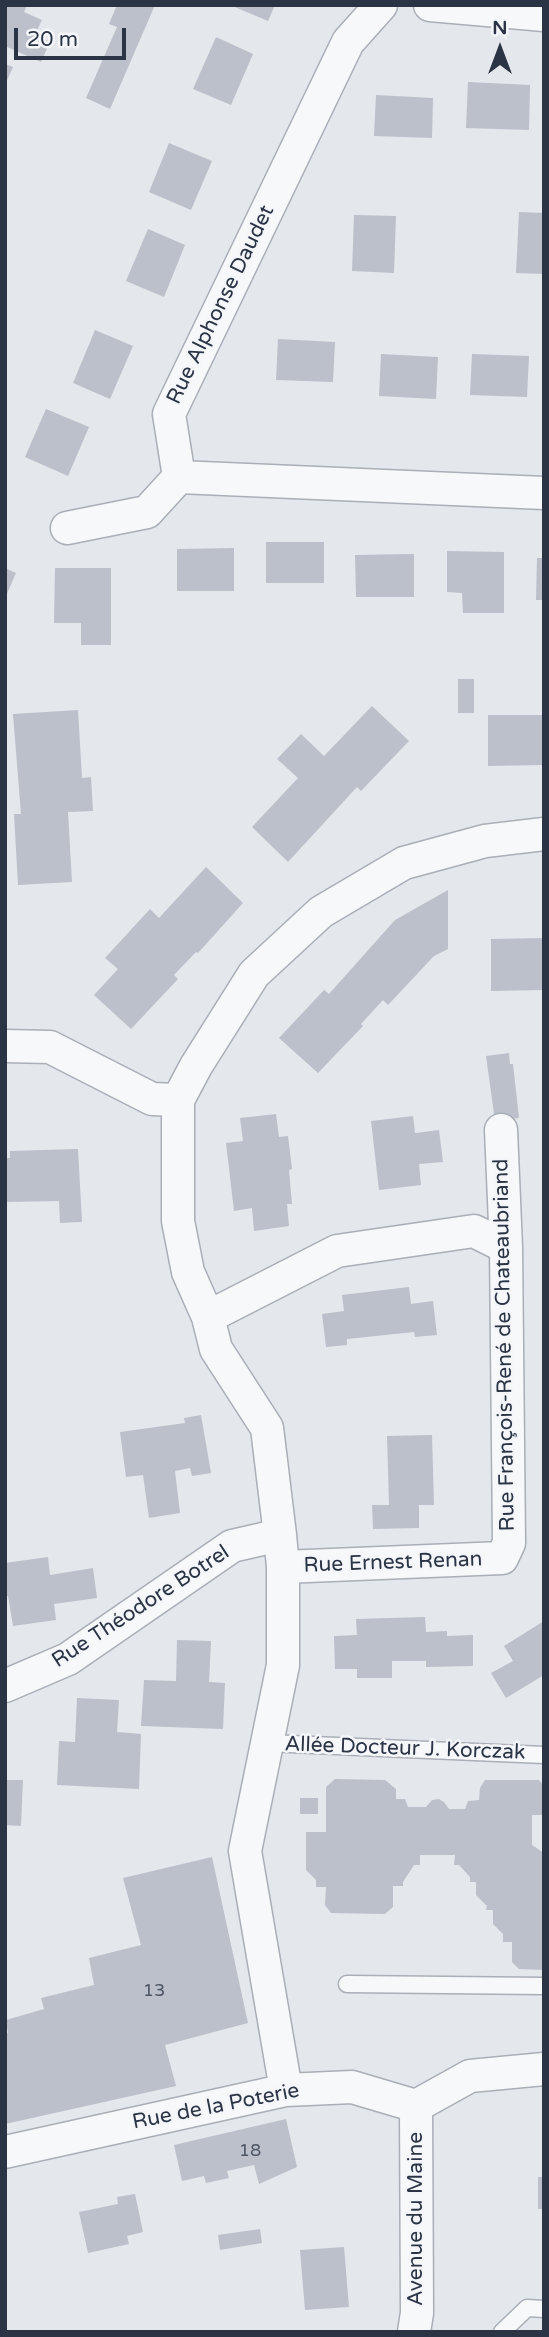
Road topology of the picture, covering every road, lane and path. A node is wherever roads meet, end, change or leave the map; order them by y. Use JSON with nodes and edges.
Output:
{"nodes":[{"id":1,"x":381,"y":5,"type":"edge"},
{"id":2,"x":430,"y":5,"type":"edge"},
{"id":3,"x":544,"y":15,"type":"edge"},
{"id":4,"x":179,"y":477,"type":"junction"},
{"id":5,"x":544,"y":493,"type":"edge"},
{"id":6,"x":66,"y":528,"type":"dead end"},
{"id":7,"x":544,"y":834,"type":"edge"},
{"id":8,"x":5,"y":1046,"type":"edge"},
{"id":9,"x":178,"y":1100,"type":"junction"},
{"id":10,"x":501,"y":1130,"type":"dead end"},
{"id":11,"x":506,"y":1247,"type":"junction"},
{"id":12,"x":208,"y":1317,"type":"junction"},
{"id":13,"x":280,"y":1535,"type":"junction"},
{"id":14,"x":502,"y":1558,"type":"joint"},
{"id":15,"x":283,"y":1567,"type":"junction"},
{"id":16,"x":5,"y":1686,"type":"edge"},
{"id":17,"x":267,"y":1743,"type":"junction"},
{"id":18,"x":544,"y":1755,"type":"edge"},
{"id":19,"x":346,"y":1984,"type":"dead end"},
{"id":20,"x":544,"y":1986,"type":"edge"},
{"id":21,"x":544,"y":2069,"type":"edge"},
{"id":22,"x":286,"y":2090,"type":"junction"},
{"id":23,"x":416,"y":2106,"type":"junction"},
{"id":24,"x":5,"y":2152,"type":"edge"},
{"id":25,"x":544,"y":2309,"type":"edge"},
{"id":26,"x":414,"y":2332,"type":"edge"},
{"id":27,"x":502,"y":2332,"type":"edge"}],
"edges":[{"from":1,"to":4,"type":"street","name":"Rue Alphonse Daudet"},
{"from":2,"to":3,"type":"street"},
{"from":4,"to":5,"type":"street"},
{"from":4,"to":6,"type":"street"},
{"from":7,"to":9,"type":"street"},
{"from":8,"to":9,"type":"street"},
{"from":9,"to":12,"type":"street"},
{"from":10,"to":11,"type":"street","name":"Rue François-René de Chateaubriand"},
{"from":11,"to":12,"type":"street"},
{"from":11,"to":14,"type":"street","name":"Rue François-René de Chateaubriand"},
{"from":12,"to":13,"type":"street"},
{"from":13,"to":15,"type":"street"},
{"from":13,"to":16,"type":"street","name":"Rue Théodore Botrel"},
{"from":14,"to":15,"type":"street","name":"Rue Ernest Renan"},
{"from":15,"to":17,"type":"street"},
{"from":17,"to":18,"type":"lane","name":"Allée Docteur J. Korczak"},
{"from":17,"to":22,"type":"street"},
{"from":19,"to":20,"type":"lane"},
{"from":21,"to":23,"type":"street"},
{"from":22,"to":23,"type":"street","name":"Rue de la Poterie"},
{"from":22,"to":24,"type":"street","name":"Rue de la Poterie"},
{"from":23,"to":26,"type":"street","name":"Avenue du Maine"},
{"from":25,"to":27,"type":"lane"}]}
